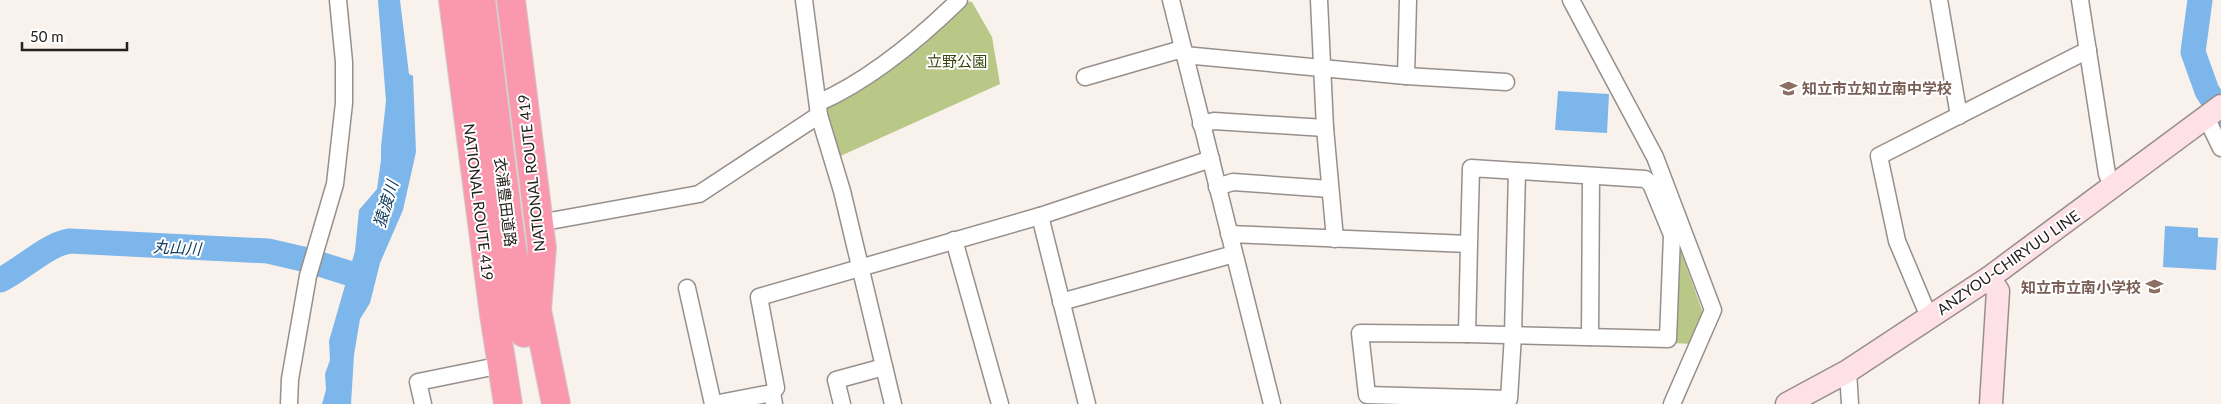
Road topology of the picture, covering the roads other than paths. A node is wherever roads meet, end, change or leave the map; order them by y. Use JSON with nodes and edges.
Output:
{"nodes":[{"id":1,"x":338,"y":0,"type":"edge"},
{"id":2,"x":452,"y":0,"type":"edge"},
{"id":3,"x":471,"y":0,"type":"edge"},
{"id":4,"x":481,"y":0,"type":"edge"},
{"id":5,"x":499,"y":0,"type":"edge"},
{"id":6,"x":511,"y":0,"type":"edge"},
{"id":7,"x":804,"y":0,"type":"edge"},
{"id":8,"x":959,"y":0,"type":"edge"},
{"id":9,"x":1171,"y":0,"type":"edge"},
{"id":10,"x":1319,"y":0,"type":"edge"},
{"id":11,"x":1408,"y":0,"type":"edge"},
{"id":12,"x":1571,"y":0,"type":"edge"},
{"id":13,"x":1939,"y":0,"type":"edge"},
{"id":14,"x":2080,"y":0,"type":"edge"},
{"id":15,"x":2088,"y":50,"type":"junction"},
{"id":16,"x":1183,"y":52,"type":"junction"},
{"id":17,"x":1322,"y":67,"type":"junction"},
{"id":18,"x":1085,"y":76,"type":"dead end"},
{"id":19,"x":1406,"y":76,"type":"junction"},
{"id":20,"x":1506,"y":82,"type":"dead end"},
{"id":21,"x":818,"y":109,"type":"junction"},
{"id":22,"x":2213,"y":111,"type":"edge"},
{"id":23,"x":1958,"y":116,"type":"junction"},
{"id":24,"x":1201,"y":124,"type":"junction"},
{"id":25,"x":1326,"y":128,"type":"junction"},
{"id":26,"x":2221,"y":148,"type":"edge"},
{"id":27,"x":1211,"y":159,"type":"junction"},
{"id":28,"x":1518,"y":171,"type":"junction"},
{"id":29,"x":1591,"y":176,"type":"junction"},
{"id":30,"x":1217,"y":187,"type":"junction"},
{"id":31,"x":2113,"y":187,"type":"junction"},
{"id":32,"x":1330,"y":189,"type":"junction"},
{"id":33,"x":532,"y":216,"type":"junction"},
{"id":34,"x":1040,"y":216,"type":"junction"},
{"id":35,"x":1229,"y":234,"type":"junction"},
{"id":36,"x":1335,"y":239,"type":"junction"},
{"id":37,"x":954,"y":240,"type":"junction"},
{"id":38,"x":1469,"y":244,"type":"junction"},
{"id":39,"x":1234,"y":254,"type":"junction"},
{"id":40,"x":859,"y":267,"type":"junction"},
{"id":41,"x":1989,"y":278,"type":"junction"},
{"id":42,"x":687,"y":288,"type":"dead end"},
{"id":43,"x":1061,"y":302,"type":"junction"},
{"id":44,"x":1929,"y":317,"type":"junction"},
{"id":45,"x":1467,"y":334,"type":"junction"},
{"id":46,"x":1513,"y":335,"type":"junction"},
{"id":47,"x":1590,"y":337,"type":"junction"},
{"id":48,"x":492,"y":366,"type":"dead end"},
{"id":49,"x":884,"y":367,"type":"junction"},
{"id":50,"x":1848,"y":371,"type":"junction"},
{"id":51,"x":773,"y":398,"type":"edge"},
{"id":52,"x":1269,"y":403,"type":"edge"},
{"id":53,"x":289,"y":404,"type":"edge"},
{"id":54,"x":423,"y":404,"type":"edge"},
{"id":55,"x":508,"y":404,"type":"edge"},
{"id":56,"x":525,"y":404,"type":"edge"},
{"id":57,"x":537,"y":404,"type":"edge"},
{"id":58,"x":556,"y":404,"type":"edge"},
{"id":59,"x":713,"y":404,"type":"edge"},
{"id":60,"x":842,"y":404,"type":"edge"},
{"id":61,"x":893,"y":404,"type":"edge"},
{"id":62,"x":1000,"y":404,"type":"edge"},
{"id":63,"x":1087,"y":404,"type":"edge"},
{"id":64,"x":1672,"y":404,"type":"edge"},
{"id":65,"x":1787,"y":404,"type":"edge"},
{"id":66,"x":1850,"y":404,"type":"edge"},
{"id":67,"x":1991,"y":404,"type":"edge"}],
"edges":[{"from":1,"to":53,"type":"street"},
{"from":2,"to":55,"type":"highway","name":"NATIONAL ROUTE 419"},
{"from":3,"to":56,"type":"highway","name":"衣浦豊田道路"},
{"from":4,"to":57,"type":"highway","name":"衣浦豊田道路"},
{"from":5,"to":33,"type":"highway","name":"衣浦豊田道路"},
{"from":6,"to":33,"type":"highway","name":"NATIONAL ROUTE 419"},
{"from":7,"to":21,"type":"street"},
{"from":8,"to":21,"type":"street"},
{"from":9,"to":16,"type":"street"},
{"from":10,"to":17,"type":"street"},
{"from":11,"to":19,"type":"street"},
{"from":12,"to":64,"type":"street"},
{"from":13,"to":23,"type":"street"},
{"from":14,"to":15,"type":"street"},
{"from":15,"to":23,"type":"street"},
{"from":15,"to":31,"type":"street"},
{"from":16,"to":17,"type":"street"},
{"from":16,"to":18,"type":"street"},
{"from":16,"to":24,"type":"street"},
{"from":17,"to":19,"type":"street"},
{"from":17,"to":25,"type":"street"},
{"from":19,"to":20,"type":"street"},
{"from":21,"to":33,"type":"street"},
{"from":21,"to":40,"type":"street"},
{"from":22,"to":26,"type":"street"},
{"from":22,"to":31,"type":"main road","name":"ANZYOU-CHIRYUU LINE"},
{"from":23,"to":44,"type":"street"},
{"from":24,"to":25,"type":"street"},
{"from":24,"to":27,"type":"street"},
{"from":25,"to":32,"type":"street"},
{"from":27,"to":30,"type":"street"},
{"from":27,"to":34,"type":"street"},
{"from":28,"to":29,"type":"street"},
{"from":28,"to":38,"type":"street"},
{"from":28,"to":46,"type":"street"},
{"from":29,"to":47,"type":"street"},
{"from":29,"to":47,"type":"street"},
{"from":30,"to":32,"type":"street"},
{"from":30,"to":35,"type":"street"},
{"from":31,"to":41,"type":"main road","name":"ANZYOU-CHIRYUU LINE"},
{"from":32,"to":36,"type":"street"},
{"from":33,"to":58,"type":"highway","name":"NATIONAL ROUTE 419"},
{"from":34,"to":37,"type":"street"},
{"from":34,"to":43,"type":"street"},
{"from":35,"to":36,"type":"street"},
{"from":35,"to":39,"type":"street"},
{"from":36,"to":38,"type":"street"},
{"from":37,"to":40,"type":"street"},
{"from":37,"to":62,"type":"street"},
{"from":38,"to":45,"type":"street"},
{"from":39,"to":43,"type":"street"},
{"from":39,"to":52,"type":"street"},
{"from":40,"to":49,"type":"street"},
{"from":40,"to":51,"type":"street"},
{"from":41,"to":44,"type":"main road","name":"ANZYOU-CHIRYUU LINE"},
{"from":41,"to":67,"type":"main road"},
{"from":42,"to":59,"type":"street"},
{"from":43,"to":63,"type":"street"},
{"from":44,"to":50,"type":"main road","name":"ANZYOU-CHIRYUU LINE"},
{"from":45,"to":46,"type":"street"},
{"from":45,"to":46,"type":"street"},
{"from":46,"to":47,"type":"street"},
{"from":48,"to":54,"type":"street"},
{"from":49,"to":60,"type":"street"},
{"from":49,"to":61,"type":"street"},
{"from":50,"to":65,"type":"main road","name":"ANZYOU-CHIRYUU LINE"},
{"from":50,"to":66,"type":"street"},
{"from":51,"to":59,"type":"street"}]}
